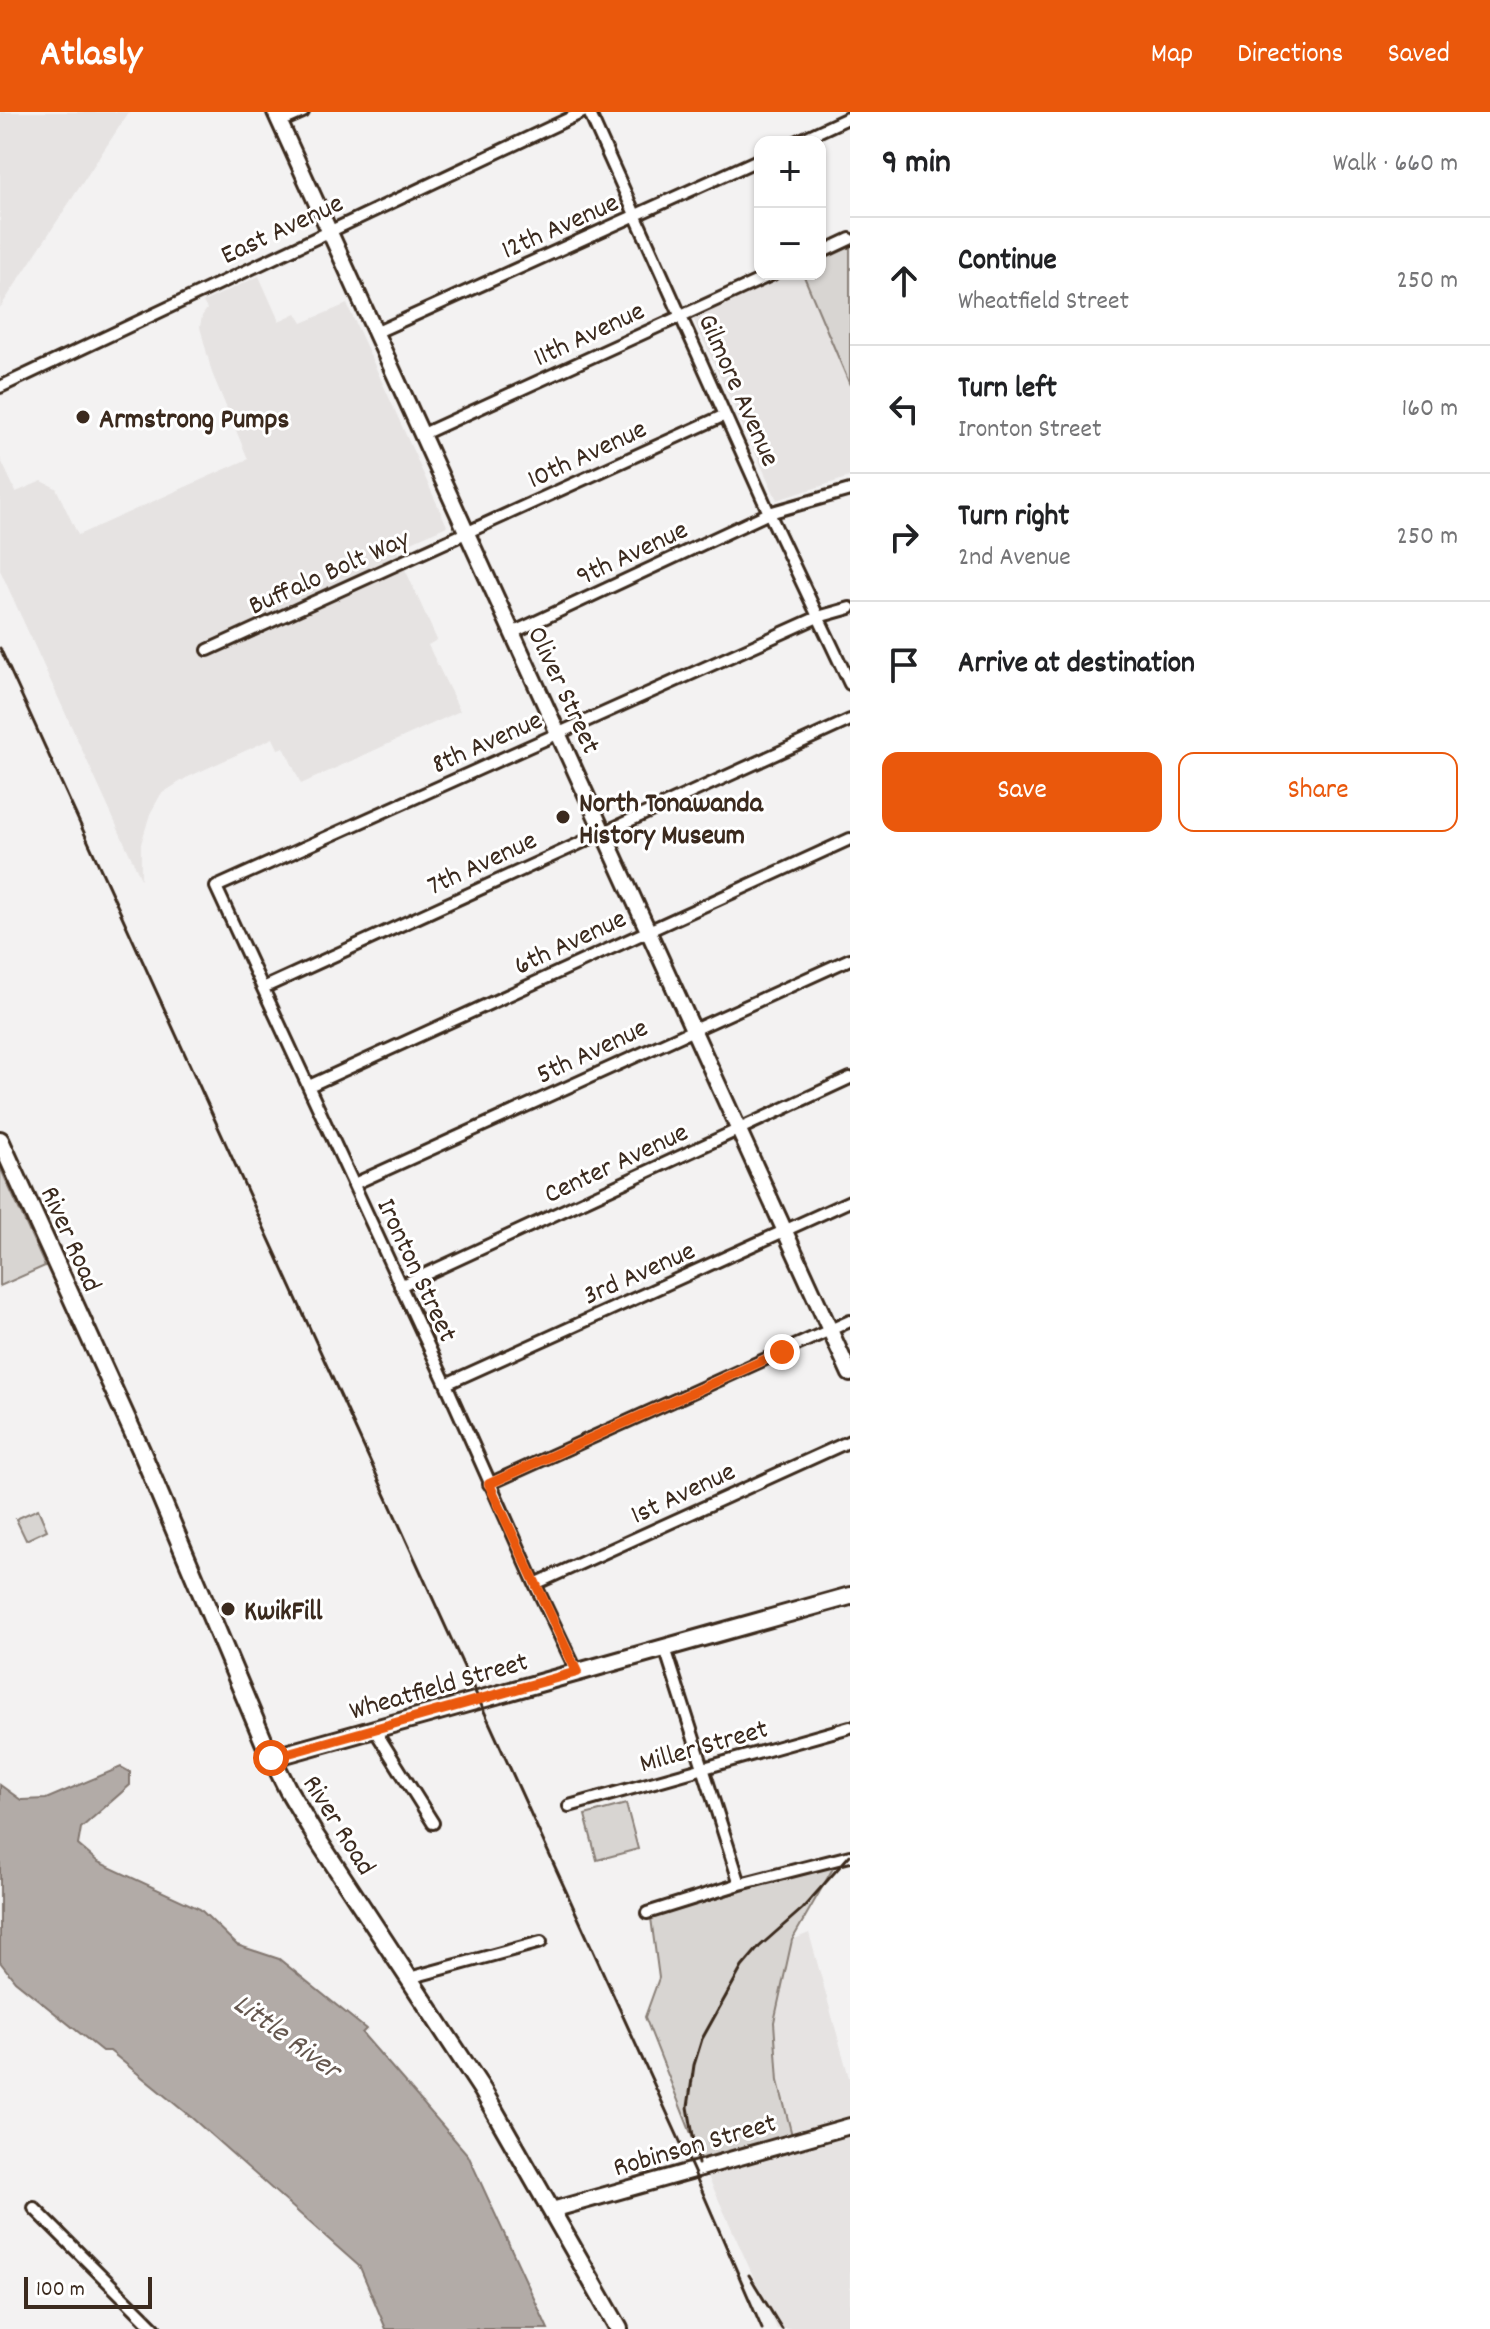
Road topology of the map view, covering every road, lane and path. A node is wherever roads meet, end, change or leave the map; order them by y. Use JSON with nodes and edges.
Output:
{"nodes":[{"id":1,"x":303,"y":112,"type":"edge"},
{"id":2,"x":586,"y":112,"type":"edge"},
{"id":3,"x":278,"y":117,"type":"edge"},
{"id":4,"x":850,"y":117,"type":"edge"},
{"id":5,"x":809,"y":136,"type":"edge"},
{"id":6,"x":754,"y":162,"type":"edge"},
{"id":7,"x":637,"y":216,"type":"junction"},
{"id":8,"x":331,"y":230,"type":"junction"},
{"id":9,"x":850,"y":239,"type":"edge"},
{"id":10,"x":826,"y":250,"type":"edge"},
{"id":11,"x":760,"y":280,"type":"edge"},
{"id":12,"x":682,"y":315,"type":"junction"},
{"id":13,"x":377,"y":332,"type":"junction"},
{"id":14,"x":0,"y":387,"type":"edge"},
{"id":15,"x":725,"y":415,"type":"junction"},
{"id":16,"x":423,"y":434,"type":"junction"},
{"id":17,"x":850,"y":490,"type":"edge"},
{"id":18,"x":769,"y":513,"type":"junction"},
{"id":19,"x":467,"y":533,"type":"junction"},
{"id":20,"x":850,"y":608,"type":"edge"},
{"id":21,"x":818,"y":617,"type":"junction"},
{"id":22,"x":512,"y":633,"type":"junction"},
{"id":23,"x":208,"y":650,"type":"dead end"},
{"id":24,"x":850,"y":684,"type":"edge"},
{"id":25,"x":850,"y":720,"type":"edge"},
{"id":26,"x":558,"y":734,"type":"junction"},
{"id":27,"x":603,"y":831,"type":"junction"},
{"id":28,"x":850,"y":839,"type":"edge"},
{"id":29,"x":216,"y":887,"type":"joint"},
{"id":30,"x":648,"y":930,"type":"junction"},
{"id":31,"x":850,"y":959,"type":"edge"},
{"id":32,"x":263,"y":988,"type":"junction"},
{"id":33,"x":694,"y":1029,"type":"junction"},
{"id":34,"x":850,"y":1078,"type":"edge"},
{"id":35,"x":309,"y":1086,"type":"junction"},
{"id":36,"x":739,"y":1130,"type":"junction"},
{"id":37,"x":0,"y":1140,"type":"edge"},
{"id":38,"x":354,"y":1184,"type":"junction"},
{"id":39,"x":850,"y":1201,"type":"edge"},
{"id":40,"x":785,"y":1231,"type":"junction"},
{"id":41,"x":400,"y":1286,"type":"junction"},
{"id":42,"x":850,"y":1321,"type":"edge"},
{"id":43,"x":830,"y":1331,"type":"junction"},
{"id":44,"x":850,"y":1374,"type":"edge"},
{"id":45,"x":446,"y":1384,"type":"junction"},
{"id":46,"x":850,"y":1441,"type":"edge"},
{"id":47,"x":489,"y":1484,"type":"junction"},
{"id":48,"x":535,"y":1584,"type":"junction"},
{"id":49,"x":850,"y":1596,"type":"edge"},
{"id":50,"x":665,"y":1648,"type":"junction"},
{"id":51,"x":577,"y":1672,"type":"junction"},
{"id":52,"x":850,"y":1727,"type":"edge"},
{"id":53,"x":374,"y":1729,"type":"junction"},
{"id":54,"x":271,"y":1758,"type":"junction"},
{"id":55,"x":703,"y":1769,"type":"junction"},
{"id":56,"x":569,"y":1806,"type":"dead end"},
{"id":57,"x":433,"y":1823,"type":"dead end"},
{"id":58,"x":850,"y":1857,"type":"edge"},
{"id":59,"x":740,"y":1884,"type":"junction"},
{"id":60,"x":647,"y":1913,"type":"dead end"},
{"id":61,"x":541,"y":1942,"type":"dead end"},
{"id":62,"x":409,"y":1978,"type":"junction"},
{"id":63,"x":850,"y":2126,"type":"edge"},
{"id":64,"x":34,"y":2208,"type":"dead end"},
{"id":65,"x":552,"y":2210,"type":"junction"},
{"id":66,"x":155,"y":2329,"type":"edge"},
{"id":67,"x":619,"y":2329,"type":"edge"}],
"edges":[{"from":1,"to":3,"type":"street"},
{"from":2,"to":7,"type":"street","name":"Gilmore Avenue"},
{"from":2,"to":8,"type":"street","name":"East Avenue"},
{"from":3,"to":8,"type":"main road","name":"Oliver Street"},
{"from":4,"to":5,"type":"street"},
{"from":6,"to":7,"type":"street","name":"12th Avenue"},
{"from":7,"to":12,"type":"street","name":"Gilmore Avenue"},
{"from":7,"to":13,"type":"street","name":"12th Avenue"},
{"from":8,"to":13,"type":"main road","name":"Oliver Street"},
{"from":8,"to":14,"type":"street","name":"East Avenue"},
{"from":9,"to":10,"type":"street"},
{"from":11,"to":12,"type":"street","name":"11th Avenue"},
{"from":12,"to":15,"type":"street","name":"Gilmore Avenue"},
{"from":12,"to":16,"type":"street","name":"11th Avenue"},
{"from":13,"to":16,"type":"main road","name":"Oliver Street"},
{"from":15,"to":18,"type":"street","name":"Gilmore Avenue"},
{"from":15,"to":19,"type":"street","name":"10th Avenue"},
{"from":16,"to":19,"type":"main road","name":"Oliver Street"},
{"from":17,"to":18,"type":"street","name":"9th Avenue"},
{"from":18,"to":21,"type":"street","name":"Gilmore Avenue"},
{"from":18,"to":22,"type":"street","name":"9th Avenue"},
{"from":19,"to":22,"type":"main road","name":"Oliver Street"},
{"from":19,"to":23,"type":"street","name":"Buffalo Bolt Way"},
{"from":20,"to":21,"type":"street","name":"8th Avenue"},
{"from":21,"to":24,"type":"street","name":"Gilmore Avenue"},
{"from":21,"to":26,"type":"street","name":"8th Avenue"},
{"from":22,"to":26,"type":"main road","name":"Oliver Street"},
{"from":25,"to":27,"type":"street","name":"7th Avenue"},
{"from":26,"to":27,"type":"main road","name":"Oliver Street"},
{"from":26,"to":29,"type":"street","name":"8th Avenue"},
{"from":27,"to":30,"type":"main road","name":"Oliver Street"},
{"from":27,"to":32,"type":"street","name":"7th Avenue"},
{"from":28,"to":30,"type":"street","name":"6th Avenue"},
{"from":29,"to":32,"type":"street","name":"Ironton Street"},
{"from":30,"to":33,"type":"main road","name":"Oliver Street"},
{"from":30,"to":35,"type":"street","name":"6th Avenue"},
{"from":31,"to":33,"type":"street","name":"5th Avenue"},
{"from":32,"to":35,"type":"street","name":"Ironton Street"},
{"from":33,"to":36,"type":"main road","name":"Oliver Street"},
{"from":33,"to":38,"type":"street","name":"5th Avenue"},
{"from":34,"to":36,"type":"street","name":"Center Avenue"},
{"from":35,"to":38,"type":"street","name":"Ironton Street"},
{"from":36,"to":40,"type":"main road","name":"Oliver Street"},
{"from":36,"to":41,"type":"street","name":"Center Avenue"},
{"from":37,"to":54,"type":"main road","name":"River Road"},
{"from":38,"to":41,"type":"street","name":"Ironton Street"},
{"from":39,"to":40,"type":"street","name":"3rd Avenue"},
{"from":40,"to":43,"type":"main road","name":"Oliver Street"},
{"from":40,"to":45,"type":"street","name":"3rd Avenue"},
{"from":41,"to":45,"type":"street","name":"Ironton Street"},
{"from":42,"to":43,"type":"street"},
{"from":43,"to":44,"type":"main road","name":"Oliver Street"},
{"from":43,"to":47,"type":"street"},
{"from":45,"to":47,"type":"street","name":"Ironton Street"},
{"from":46,"to":48,"type":"street","name":"1st Avenue"},
{"from":47,"to":48,"type":"street","name":"Ironton Street"},
{"from":48,"to":51,"type":"street","name":"Ironton Street"},
{"from":49,"to":50,"type":"main road","name":"Wheatfield Street"},
{"from":50,"to":51,"type":"main road","name":"Wheatfield Street"},
{"from":50,"to":55,"type":"street"},
{"from":51,"to":53,"type":"main road","name":"Wheatfield Street"},
{"from":52,"to":55,"type":"street","name":"Miller Street"},
{"from":53,"to":54,"type":"main road","name":"Wheatfield Street"},
{"from":53,"to":57,"type":"street"},
{"from":54,"to":62,"type":"main road","name":"River Road"},
{"from":55,"to":56,"type":"street","name":"Miller Street"},
{"from":55,"to":59,"type":"street"},
{"from":58,"to":59,"type":"street"},
{"from":59,"to":60,"type":"street"},
{"from":61,"to":62,"type":"street"},
{"from":62,"to":65,"type":"main road","name":"River Road"},
{"from":63,"to":65,"type":"main road","name":"Robinson Street"},
{"from":64,"to":66,"type":"street"},
{"from":65,"to":67,"type":"main road","name":"River Road"}]}
